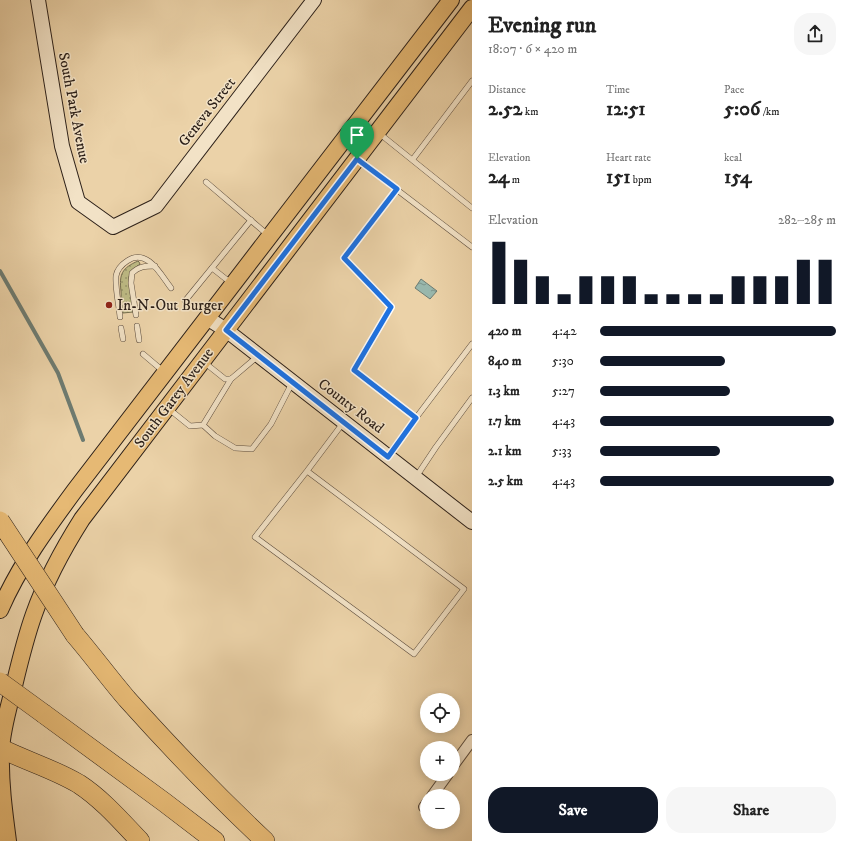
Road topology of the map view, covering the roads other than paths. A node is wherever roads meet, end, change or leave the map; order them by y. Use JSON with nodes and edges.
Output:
{"nodes":[{"id":1,"x":38,"y":0,"type":"edge"},
{"id":2,"x":314,"y":0,"type":"edge"},
{"id":3,"x":451,"y":0,"type":"edge"},
{"id":4,"x":472,"y":8,"type":"edge"},
{"id":5,"x":472,"y":81,"type":"edge"},
{"id":6,"x":377,"y":132,"type":"junction"},
{"id":7,"x":357,"y":159,"type":"junction"},
{"id":8,"x":413,"y":159,"type":"junction"},
{"id":9,"x":206,"y":182,"type":"dead end"},
{"id":10,"x":397,"y":189,"type":"junction"},
{"id":11,"x":472,"y":208,"type":"edge"},
{"id":12,"x":250,"y":220,"type":"junction"},
{"id":13,"x":113,"y":227,"type":"joint"},
{"id":14,"x":269,"y":236,"type":"junction"},
{"id":15,"x":472,"y":247,"type":"edge"},
{"id":16,"x":155,"y":266,"type":"junction"},
{"id":17,"x":212,"y":268,"type":"junction"},
{"id":18,"x":233,"y":284,"type":"junction"},
{"id":19,"x":171,"y":288,"type":"dead end"},
{"id":20,"x":185,"y":301,"type":"dead end"},
{"id":21,"x":136,"y":315,"type":"dead end"},
{"id":22,"x":120,"y":317,"type":"dead end"},
{"id":23,"x":207,"y":318,"type":"junction"},
{"id":24,"x":137,"y":326,"type":"dead end"},
{"id":25,"x":121,"y":328,"type":"dead end"},
{"id":26,"x":226,"y":330,"type":"junction"},
{"id":27,"x":123,"y":339,"type":"dead end"},
{"id":28,"x":138,"y":340,"type":"dead end"},
{"id":29,"x":472,"y":344,"type":"edge"},
{"id":30,"x":143,"y":354,"type":"dead end"},
{"id":31,"x":258,"y":356,"type":"junction"},
{"id":32,"x":203,"y":361,"type":"junction"},
{"id":33,"x":165,"y":373,"type":"junction"},
{"id":34,"x":231,"y":379,"type":"junction"},
{"id":35,"x":293,"y":383,"type":"junction"},
{"id":36,"x":472,"y":398,"type":"edge"},
{"id":37,"x":167,"y":407,"type":"junction"},
{"id":38,"x":416,"y":418,"type":"junction"},
{"id":39,"x":343,"y":422,"type":"junction"},
{"id":40,"x":203,"y":426,"type":"junction"},
{"id":41,"x":388,"y":457,"type":"junction"},
{"id":42,"x":307,"y":471,"type":"junction"},
{"id":43,"x":415,"y":478,"type":"junction"},
{"id":44,"x":0,"y":521,"type":"edge"},
{"id":45,"x":472,"y":522,"type":"edge"},
{"id":46,"x":0,"y":610,"type":"edge"},
{"id":47,"x":0,"y":682,"type":"edge"},
{"id":48,"x":472,"y":740,"type":"edge"},
{"id":49,"x":1,"y":748,"type":"edge"},
{"id":50,"x":460,"y":756,"type":"edge"},
{"id":51,"x":8,"y":841,"type":"edge"},
{"id":52,"x":140,"y":841,"type":"edge"},
{"id":53,"x":214,"y":841,"type":"edge"},
{"id":54,"x":265,"y":841,"type":"edge"}],
"edges":[{"from":1,"to":13,"type":"street","name":"South Park Avenue"},
{"from":2,"to":13,"type":"street","name":"Geneva Street"},
{"from":3,"to":14,"type":"main road","name":"South Garey Avenue"},
{"from":4,"to":6,"type":"main road","name":"South Garey Avenue"},
{"from":5,"to":8,"type":"lane"},
{"from":6,"to":7,"type":"main road","name":"South Garey Avenue"},
{"from":6,"to":8,"type":"lane"},
{"from":7,"to":10,"type":"lane"},
{"from":7,"to":26,"type":"main road","name":"South Garey Avenue"},
{"from":8,"to":11,"type":"lane"},
{"from":9,"to":12,"type":"lane"},
{"from":10,"to":15,"type":"lane"},
{"from":10,"to":38,"type":"lane"},
{"from":12,"to":14,"type":"lane"},
{"from":12,"to":17,"type":"lane"},
{"from":14,"to":18,"type":"main road","name":"South Garey Avenue"},
{"from":16,"to":19,"type":"lane"},
{"from":16,"to":21,"type":"lane"},
{"from":16,"to":22,"type":"lane"},
{"from":17,"to":18,"type":"lane"},
{"from":17,"to":20,"type":"lane"},
{"from":18,"to":23,"type":"main road","name":"South Garey Avenue"},
{"from":23,"to":26,"type":"street","name":"County Road"},
{"from":23,"to":33,"type":"main road","name":"South Garey Avenue"},
{"from":24,"to":28,"type":"lane"},
{"from":25,"to":27,"type":"lane"},
{"from":26,"to":31,"type":"street","name":"County Road"},
{"from":26,"to":32,"type":"main road","name":"South Garey Avenue"},
{"from":29,"to":38,"type":"lane"},
{"from":30,"to":33,"type":"lane"},
{"from":31,"to":34,"type":"lane"},
{"from":31,"to":35,"type":"street","name":"County Road"},
{"from":32,"to":34,"type":"lane"},
{"from":32,"to":37,"type":"main road","name":"South Garey Avenue"},
{"from":33,"to":46,"type":"main road","name":"South Garey Avenue"},
{"from":34,"to":40,"type":"lane"},
{"from":35,"to":39,"type":"street","name":"County Road"},
{"from":35,"to":40,"type":"lane"},
{"from":36,"to":43,"type":"lane"},
{"from":37,"to":40,"type":"lane"},
{"from":37,"to":49,"type":"main road","name":"South Garey Avenue"},
{"from":38,"to":41,"type":"lane"},
{"from":39,"to":41,"type":"street","name":"County Road"},
{"from":39,"to":42,"type":"lane"},
{"from":41,"to":43,"type":"street","name":"County Road"},
{"from":42,"to":42,"type":"lane"},
{"from":43,"to":45,"type":"street","name":"County Road"},
{"from":44,"to":54,"type":"highway","bridge":true},
{"from":47,"to":53,"type":"highway","bridge":true},
{"from":48,"to":50,"type":"street"},
{"from":49,"to":51,"type":"main road","name":"South Garey Avenue"},
{"from":49,"to":52,"type":"highway"}]}
